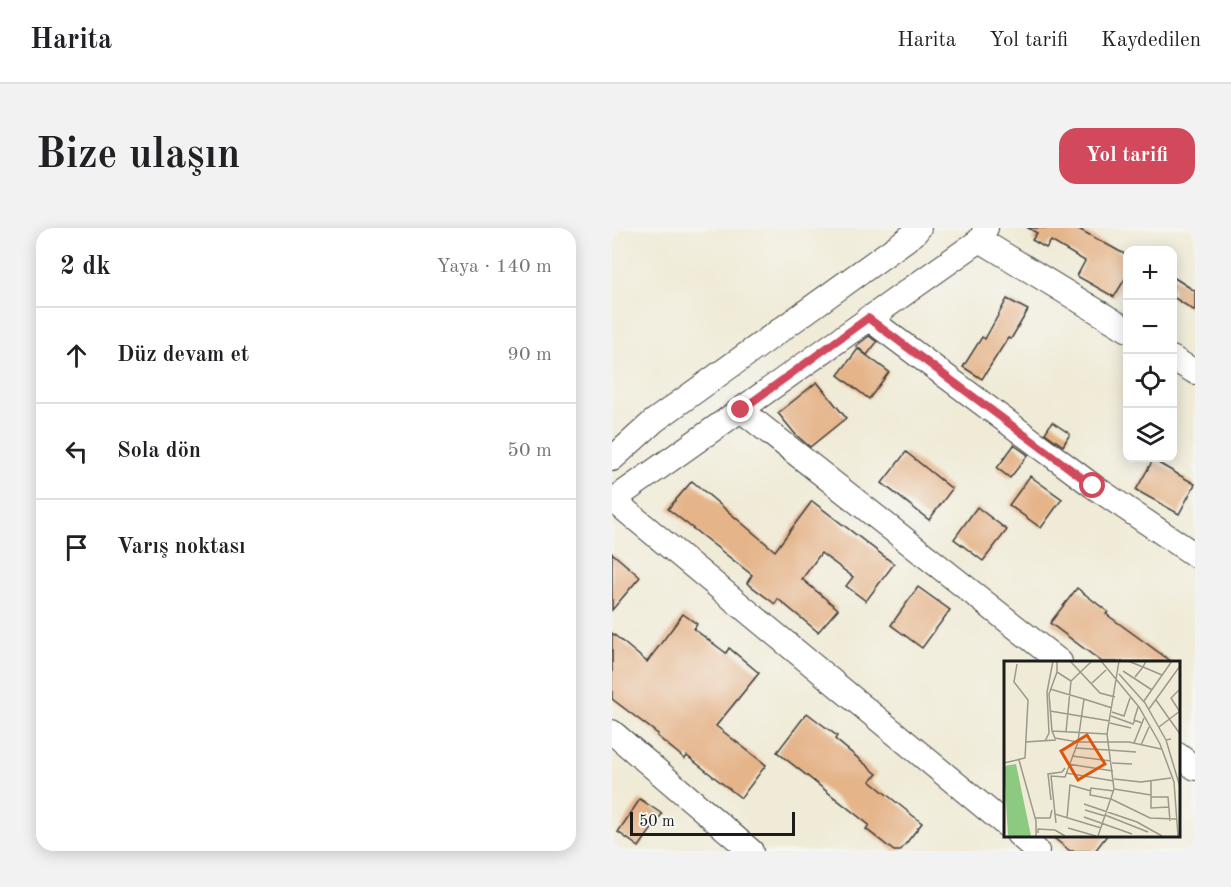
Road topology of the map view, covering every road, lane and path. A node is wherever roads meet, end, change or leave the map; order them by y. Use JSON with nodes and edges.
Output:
{"nodes":[{"id":1,"x":919,"y":228,"type":"edge"},
{"id":2,"x":985,"y":231,"type":"edge"},
{"id":3,"x":868,"y":318,"type":"junction"},
{"id":4,"x":1123,"y":327,"type":"edge"},
{"id":5,"x":1177,"y":361,"type":"edge"},
{"id":6,"x":1195,"y":372,"type":"edge"},
{"id":7,"x":741,"y":410,"type":"junction"},
{"id":8,"x":612,"y":459,"type":"edge"},
{"id":9,"x":612,"y":500,"type":"edge"},
{"id":10,"x":1195,"y":555,"type":"edge"},
{"id":11,"x":1059,"y":661,"type":"edge"},
{"id":12,"x":612,"y":732,"type":"edge"},
{"id":13,"x":1180,"y":756,"type":"edge"},
{"id":14,"x":1195,"y":768,"type":"edge"},
{"id":15,"x":1004,"y":823,"type":"edge"},
{"id":16,"x":1020,"y":836,"type":"edge"},
{"id":17,"x":751,"y":851,"type":"edge"},
{"id":18,"x":1037,"y":851,"type":"edge"}],
"edges":[{"from":1,"to":8,"type":"street"},
{"from":2,"to":3,"type":"street"},
{"from":2,"to":4,"type":"street"},
{"from":3,"to":7,"type":"street"},
{"from":3,"to":10,"type":"street"},
{"from":5,"to":6,"type":"street"},
{"from":7,"to":9,"type":"street"},
{"from":7,"to":11,"type":"street"},
{"from":9,"to":15,"type":"street"},
{"from":12,"to":17,"type":"street"},
{"from":13,"to":14,"type":"street"},
{"from":16,"to":18,"type":"street"}]}
